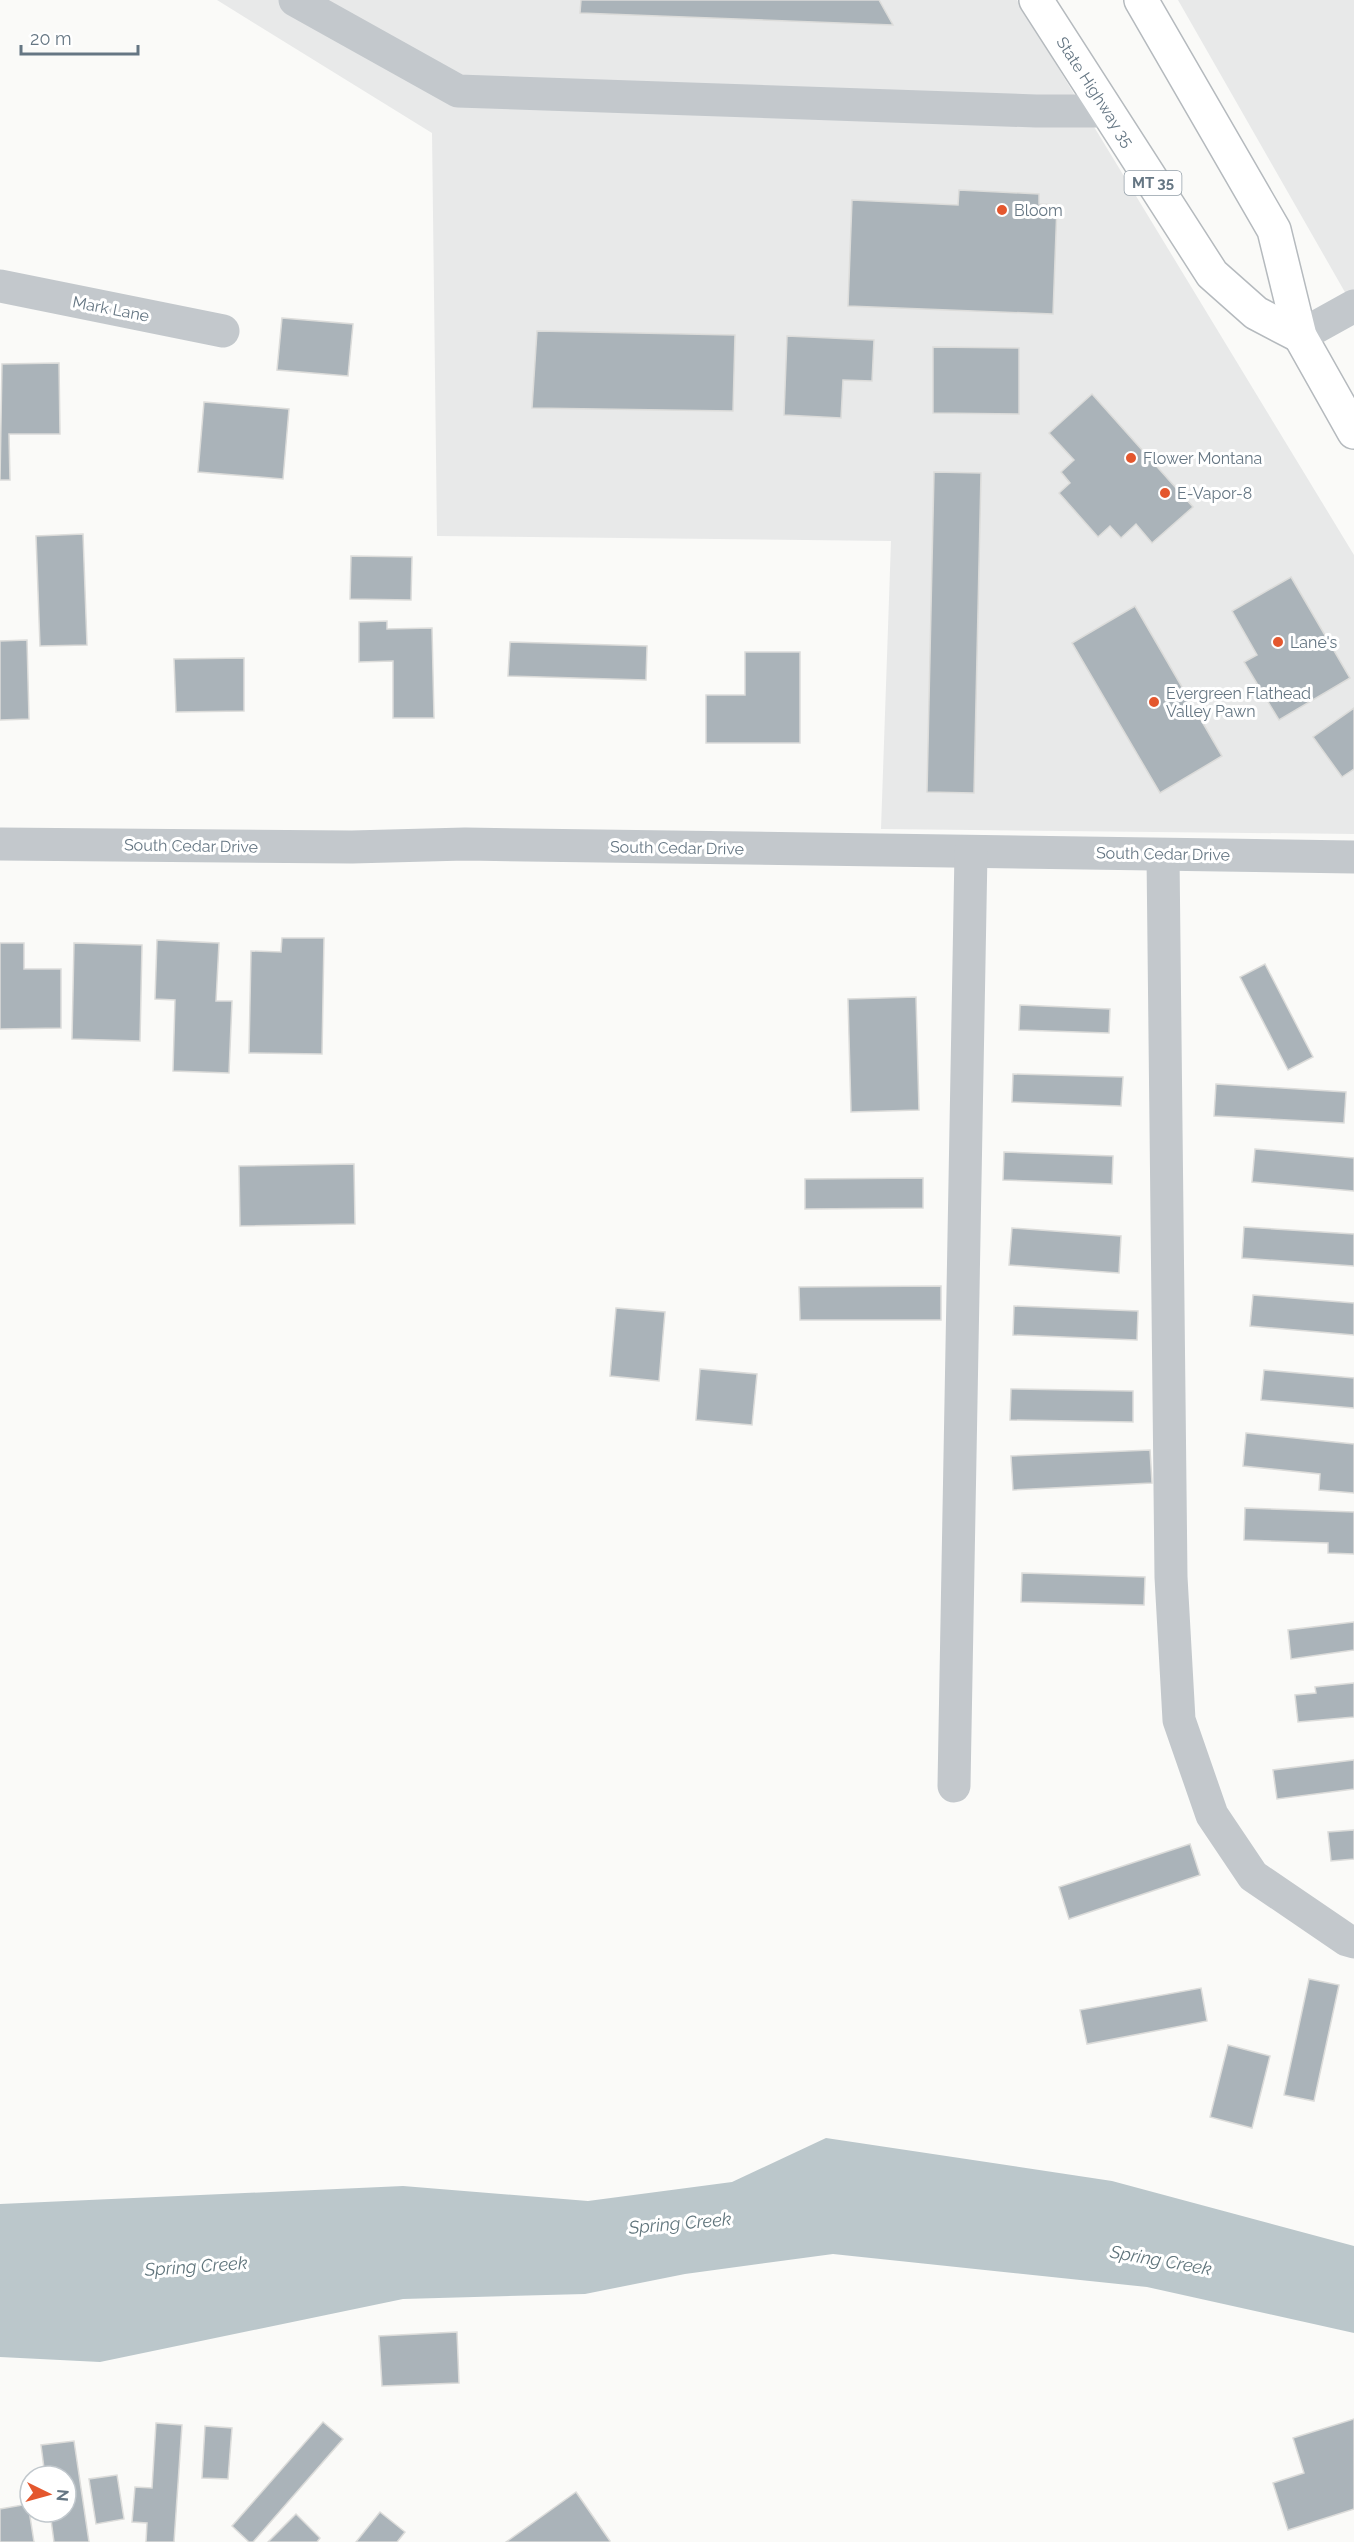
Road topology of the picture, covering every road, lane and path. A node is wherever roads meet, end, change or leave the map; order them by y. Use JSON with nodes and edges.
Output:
{"nodes":[{"id":1,"x":295,"y":0,"type":"edge"},
{"id":2,"x":1036,"y":0,"type":"edge"},
{"id":3,"x":1142,"y":0,"type":"edge"},
{"id":4,"x":1107,"y":111,"type":"junction"},
{"id":5,"x":0,"y":286,"type":"edge"},
{"id":6,"x":1354,"y":306,"type":"edge"},
{"id":7,"x":223,"y":331,"type":"dead end"},
{"id":8,"x":1300,"y":336,"type":"junction"},
{"id":9,"x":1354,"y":432,"type":"edge"},
{"id":10,"x":0,"y":844,"type":"edge"},
{"id":11,"x":971,"y":852,"type":"junction"},
{"id":12,"x":1163,"y":855,"type":"junction"},
{"id":13,"x":1354,"y":857,"type":"edge"},
{"id":14,"x":954,"y":1786,"type":"dead end"},
{"id":15,"x":1354,"y":1942,"type":"edge"}],
"edges":[{"from":1,"to":4,"type":"street"},
{"from":2,"to":4,"type":"main road","name":"State Highway 35","number":"MT 35"},
{"from":3,"to":8,"type":"main road"},
{"from":4,"to":8,"type":"main road","name":"State Highway 35","number":"MT 35"},
{"from":5,"to":7,"type":"street","name":"Mark Lane"},
{"from":6,"to":8,"type":"street"},
{"from":8,"to":9,"type":"main road"},
{"from":10,"to":11,"type":"street","name":"South Cedar Drive"},
{"from":11,"to":12,"type":"street","name":"South Cedar Drive"},
{"from":11,"to":14,"type":"street"},
{"from":12,"to":13,"type":"street","name":"South Cedar Drive"},
{"from":12,"to":15,"type":"street"}]}
